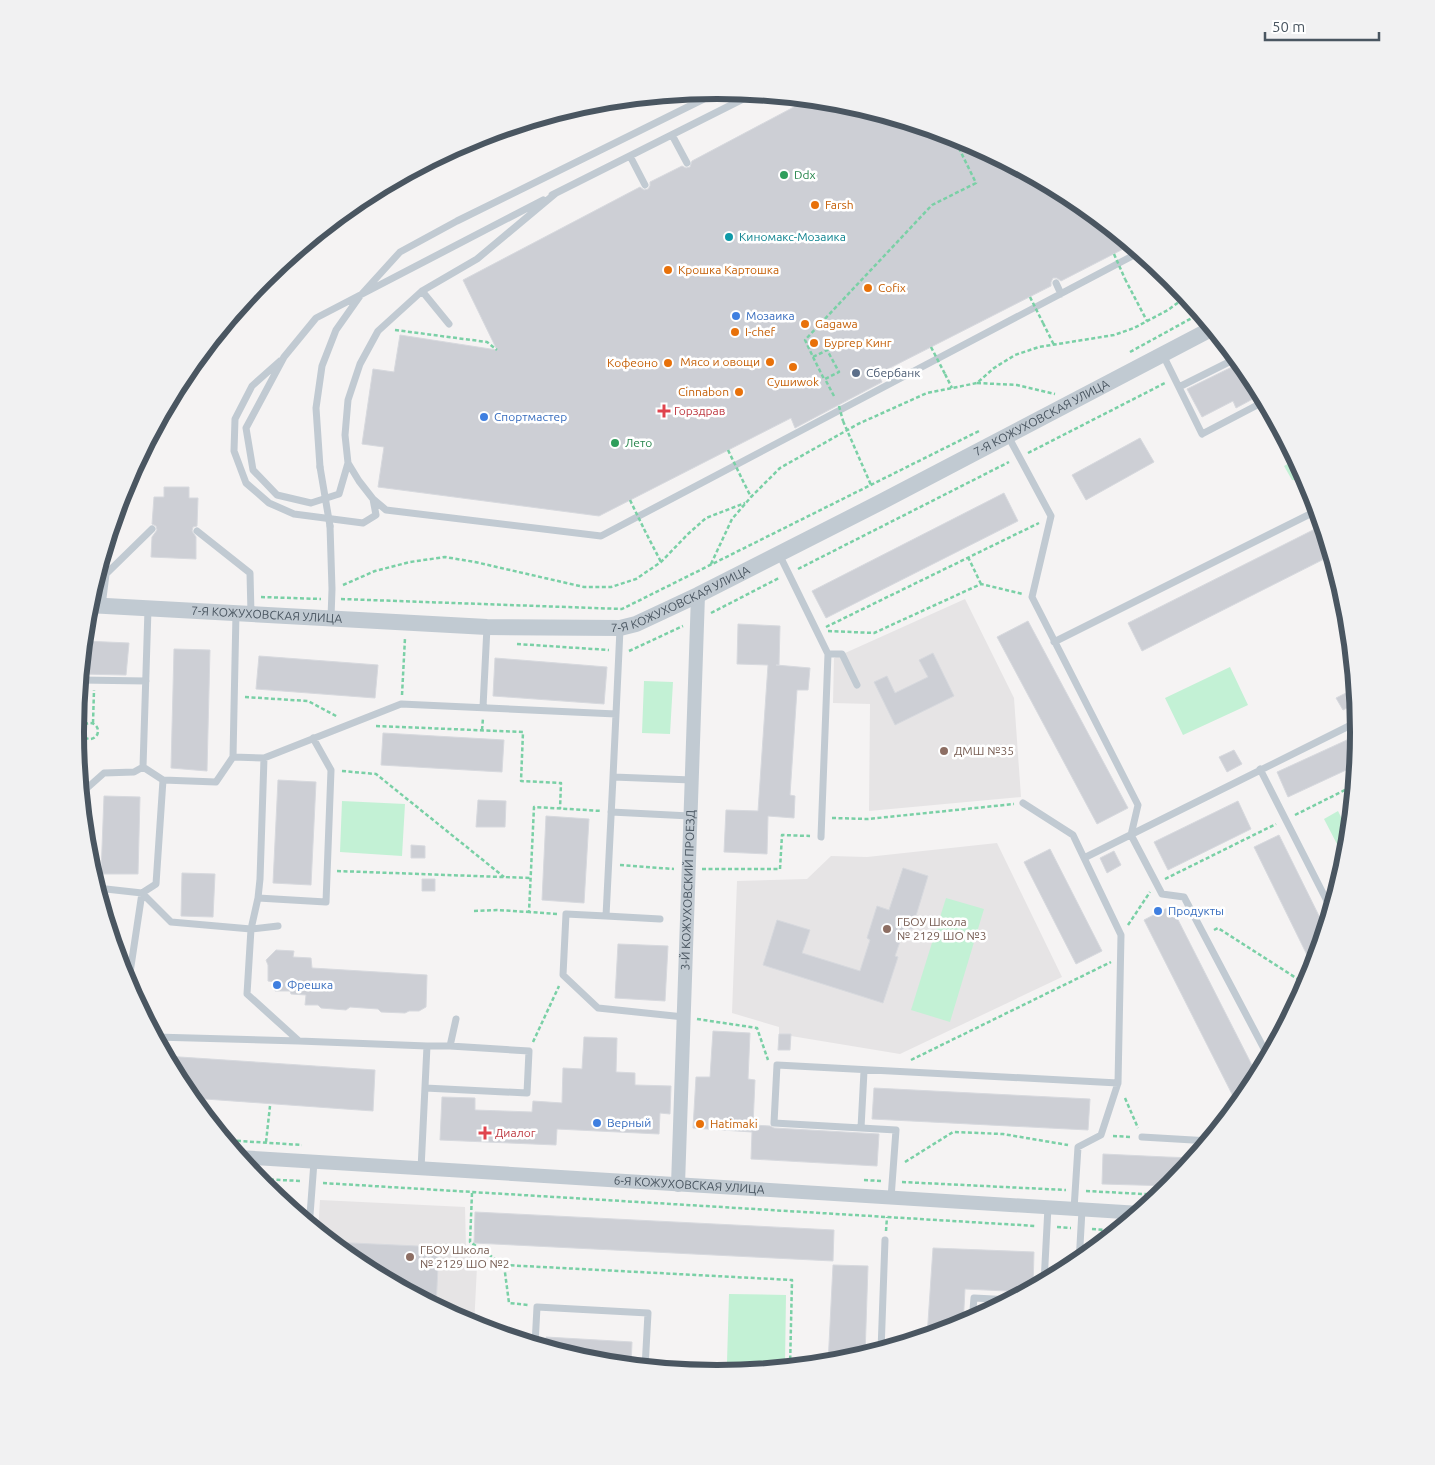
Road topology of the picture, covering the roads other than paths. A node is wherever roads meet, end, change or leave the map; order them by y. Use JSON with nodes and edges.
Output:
{"nodes":[{"id":1,"x":703,"y":99,"type":"edge"},
{"id":2,"x":743,"y":100,"type":"edge"},
{"id":3,"x":672,"y":135,"type":"junction"},
{"id":4,"x":630,"y":156,"type":"junction"},
{"id":5,"x":687,"y":164,"type":"dead end"},
{"id":6,"x":645,"y":185,"type":"dead end"},
{"id":7,"x":556,"y":194,"type":"junction"},
{"id":8,"x":1134,"y":255,"type":"edge"},
{"id":9,"x":1056,"y":283,"type":"dead end"},
{"id":10,"x":422,"y":291,"type":"junction"},
{"id":11,"x":1061,"y":294,"type":"junction"},
{"id":12,"x":360,"y":296,"type":"junction"},
{"id":13,"x":450,"y":324,"type":"dead end"},
{"id":14,"x":1207,"y":331,"type":"edge"},
{"id":15,"x":1163,"y":354,"type":"junction"},
{"id":16,"x":284,"y":357,"type":"junction"},
{"id":17,"x":1230,"y":361,"type":"edge"},
{"id":18,"x":1179,"y":387,"type":"junction"},
{"id":19,"x":1259,"y":404,"type":"edge"},
{"id":20,"x":1008,"y":436,"type":"junction"},
{"id":21,"x":348,"y":463,"type":"junction"},
{"id":22,"x":373,"y":499,"type":"junction"},
{"id":23,"x":1312,"y":513,"type":"edge"},
{"id":24,"x":152,"y":530,"type":"dead end"},
{"id":25,"x":197,"y":531,"type":"dead end"},
{"id":26,"x":779,"y":554,"type":"junction"},
{"id":27,"x":100,"y":593,"type":"edge"},
{"id":28,"x":698,"y":595,"type":"junction"},
{"id":29,"x":97,"y":606,"type":"edge"},
{"id":30,"x":148,"y":608,"type":"junction"},
{"id":31,"x":244,"y":613,"type":"junction"},
{"id":32,"x":331,"y":618,"type":"junction"},
{"id":33,"x":487,"y":627,"type":"junction"},
{"id":34,"x":620,"y":628,"type":"junction"},
{"id":35,"x":1054,"y":642,"type":"junction"},
{"id":36,"x":828,"y":654,"type":"junction"},
{"id":37,"x":86,"y":680,"type":"edge"},
{"id":38,"x":146,"y":681,"type":"junction"},
{"id":39,"x":857,"y":685,"type":"dead end"},
{"id":40,"x":483,"y":707,"type":"junction"},
{"id":41,"x":616,"y":714,"type":"junction"},
{"id":42,"x":1351,"y":725,"type":"edge"},
{"id":43,"x":313,"y":738,"type":"junction"},
{"id":44,"x":233,"y":757,"type":"junction"},
{"id":45,"x":264,"y":758,"type":"junction"},
{"id":46,"x":144,"y":767,"type":"junction"},
{"id":47,"x":1260,"y":769,"type":"junction"},
{"id":48,"x":613,"y":777,"type":"junction"},
{"id":49,"x":163,"y":780,"type":"junction"},
{"id":50,"x":692,"y":780,"type":"junction"},
{"id":51,"x":87,"y":790,"type":"edge"},
{"id":52,"x":1023,"y":803,"type":"road end"},
{"id":53,"x":611,"y":812,"type":"junction"},
{"id":54,"x":690,"y":816,"type":"junction"},
{"id":55,"x":1131,"y":835,"type":"junction"},
{"id":56,"x":821,"y":837,"type":"road end"},
{"id":57,"x":1084,"y":858,"type":"junction"},
{"id":58,"x":103,"y":889,"type":"edge"},
{"id":59,"x":142,"y":893,"type":"junction"},
{"id":60,"x":258,"y":898,"type":"junction"},
{"id":61,"x":1328,"y":903,"type":"edge"},
{"id":62,"x":606,"y":916,"type":"junction"},
{"id":63,"x":660,"y":919,"type":"dead end"},
{"id":64,"x":278,"y":926,"type":"dead end"},
{"id":65,"x":250,"y":929,"type":"junction"},
{"id":66,"x":130,"y":971,"type":"edge"},
{"id":67,"x":684,"y":1017,"type":"junction"},
{"id":68,"x":456,"y":1019,"type":"dead end"},
{"id":69,"x":162,"y":1037,"type":"edge"},
{"id":70,"x":299,"y":1041,"type":"junction"},
{"id":71,"x":427,"y":1046,"type":"junction"},
{"id":72,"x":450,"y":1046,"type":"junction"},
{"id":73,"x":1265,"y":1051,"type":"edge"},
{"id":74,"x":864,"y":1071,"type":"junction"},
{"id":75,"x":1118,"y":1083,"type":"junction"},
{"id":76,"x":425,"y":1088,"type":"junction"},
{"id":77,"x":861,"y":1128,"type":"junction"},
{"id":78,"x":1142,"y":1137,"type":"road end"},
{"id":79,"x":1202,"y":1141,"type":"edge"},
{"id":80,"x":249,"y":1159,"type":"edge"},
{"id":81,"x":314,"y":1162,"type":"junction"},
{"id":82,"x":421,"y":1169,"type":"junction"},
{"id":83,"x":678,"y":1184,"type":"junction"},
{"id":84,"x":891,"y":1198,"type":"junction"},
{"id":85,"x":1048,"y":1207,"type":"junction"},
{"id":86,"x":1078,"y":1209,"type":"junction"},
{"id":87,"x":1131,"y":1212,"type":"edge"},
{"id":88,"x":309,"y":1216,"type":"edge"},
{"id":89,"x":885,"y":1240,"type":"dead end"},
{"id":90,"x":1080,"y":1252,"type":"edge"},
{"id":91,"x":1044,"y":1275,"type":"edge"},
{"id":92,"x":1001,"y":1299,"type":"edge"},
{"id":93,"x":973,"y":1312,"type":"edge"},
{"id":94,"x":535,"y":1340,"type":"edge"},
{"id":95,"x":881,"y":1345,"type":"edge"},
{"id":96,"x":645,"y":1362,"type":"edge"}],
"edges":[{"from":1,"to":12,"type":"lane"},
{"from":2,"to":3,"type":"lane"},
{"from":3,"to":4,"type":"lane"},
{"from":3,"to":5,"type":"lane"},
{"from":4,"to":6,"type":"lane"},
{"from":4,"to":7,"type":"lane"},
{"from":7,"to":10,"type":"lane"},
{"from":7,"to":12,"type":"lane"},
{"from":8,"to":11,"type":"lane"},
{"from":9,"to":11,"type":"lane"},
{"from":10,"to":13,"type":"lane"},
{"from":10,"to":21,"type":"lane"},
{"from":11,"to":22,"type":"lane"},
{"from":12,"to":16,"type":"lane"},
{"from":12,"to":32,"type":"lane","bridge":true},
{"from":14,"to":15,"type":"street","name":"7-Я КОЖУХОВСКАЯ УЛИЦА"},
{"from":15,"to":18,"type":"lane"},
{"from":15,"to":20,"type":"street","name":"7-Я КОЖУХОВСКАЯ УЛИЦА"},
{"from":16,"to":21,"type":"lane"},
{"from":16,"to":22,"type":"lane"},
{"from":17,"to":18,"type":"lane"},
{"from":18,"to":19,"type":"lane"},
{"from":20,"to":26,"type":"street","name":"7-Я КОЖУХОВСКАЯ УЛИЦА"},
{"from":20,"to":35,"type":"lane"},
{"from":21,"to":22,"type":"lane"},
{"from":23,"to":35,"type":"lane"},
{"from":24,"to":27,"type":"lane"},
{"from":25,"to":31,"type":"lane"},
{"from":26,"to":28,"type":"street","name":"7-Я КОЖУХОВСКАЯ УЛИЦА"},
{"from":26,"to":36,"type":"lane"},
{"from":28,"to":34,"type":"street","name":"7-Я КОЖУХОВСКАЯ УЛИЦА"},
{"from":28,"to":50,"type":"street","name":"3-Й КОЖУХОВСКИЙ ПРОЕЗД"},
{"from":29,"to":30,"type":"street","name":"7-Я КОЖУХОВСКАЯ УЛИЦА"},
{"from":30,"to":31,"type":"street","name":"7-Я КОЖУХОВСКАЯ УЛИЦА"},
{"from":30,"to":38,"type":"lane"},
{"from":31,"to":32,"type":"street","name":"7-Я КОЖУХОВСКАЯ УЛИЦА"},
{"from":31,"to":44,"type":"lane"},
{"from":32,"to":33,"type":"street","name":"7-Я КОЖУХОВСКАЯ УЛИЦА"},
{"from":33,"to":34,"type":"street","name":"7-Я КОЖУХОВСКАЯ УЛИЦА"},
{"from":33,"to":40,"type":"lane"},
{"from":34,"to":41,"type":"lane"},
{"from":35,"to":55,"type":"lane"},
{"from":36,"to":39,"type":"lane"},
{"from":36,"to":56,"type":"lane"},
{"from":37,"to":38,"type":"lane"},
{"from":38,"to":46,"type":"lane"},
{"from":40,"to":41,"type":"lane"},
{"from":40,"to":43,"type":"lane"},
{"from":41,"to":48,"type":"lane"},
{"from":42,"to":47,"type":"lane"},
{"from":43,"to":45,"type":"lane"},
{"from":43,"to":60,"type":"lane"},
{"from":44,"to":45,"type":"lane"},
{"from":44,"to":49,"type":"lane"},
{"from":45,"to":60,"type":"lane"},
{"from":46,"to":49,"type":"lane"},
{"from":46,"to":51,"type":"lane"},
{"from":47,"to":55,"type":"lane"},
{"from":47,"to":61,"type":"lane"},
{"from":48,"to":50,"type":"lane"},
{"from":48,"to":53,"type":"lane"},
{"from":49,"to":59,"type":"lane"},
{"from":50,"to":54,"type":"street","name":"3-Й КОЖУХОВСКИЙ ПРОЕЗД"},
{"from":52,"to":57,"type":"lane"},
{"from":53,"to":54,"type":"lane"},
{"from":53,"to":62,"type":"lane"},
{"from":54,"to":67,"type":"street","name":"3-Й КОЖУХОВСКИЙ ПРОЕЗД"},
{"from":55,"to":57,"type":"lane"},
{"from":55,"to":73,"type":"lane"},
{"from":57,"to":75,"type":"lane"},
{"from":58,"to":59,"type":"lane"},
{"from":59,"to":65,"type":"lane"},
{"from":59,"to":66,"type":"lane"},
{"from":60,"to":65,"type":"lane"},
{"from":62,"to":63,"type":"lane"},
{"from":62,"to":67,"type":"lane"},
{"from":64,"to":65,"type":"lane"},
{"from":65,"to":70,"type":"lane"},
{"from":67,"to":83,"type":"street","name":"3-Й КОЖУХОВСКИЙ ПРОЕЗД"},
{"from":68,"to":72,"type":"lane"},
{"from":69,"to":70,"type":"lane"},
{"from":70,"to":71,"type":"lane"},
{"from":71,"to":72,"type":"lane"},
{"from":71,"to":76,"type":"lane"},
{"from":72,"to":76,"type":"lane"},
{"from":74,"to":75,"type":"lane"},
{"from":74,"to":77,"type":"lane"},
{"from":74,"to":77,"type":"lane"},
{"from":75,"to":86,"type":"lane"},
{"from":76,"to":82,"type":"lane"},
{"from":77,"to":84,"type":"lane"},
{"from":78,"to":79,"type":"lane"},
{"from":80,"to":81,"type":"street","name":"6-Я КОЖУХОВСКАЯ УЛИЦА"},
{"from":81,"to":82,"type":"street","name":"6-Я КОЖУХОВСКАЯ УЛИЦА"},
{"from":81,"to":88,"type":"lane"},
{"from":82,"to":83,"type":"street","name":"6-Я КОЖУХОВСКАЯ УЛИЦА"},
{"from":83,"to":84,"type":"street","name":"6-Я КОЖУХОВСКАЯ УЛИЦА"},
{"from":84,"to":85,"type":"street","name":"6-Я КОЖУХОВСКАЯ УЛИЦА"},
{"from":85,"to":86,"type":"street","name":"6-Я КОЖУХОВСКАЯ УЛИЦА"},
{"from":85,"to":91,"type":"lane"},
{"from":86,"to":87,"type":"street","name":"6-Я КОЖУХОВСКАЯ УЛИЦА"},
{"from":86,"to":90,"type":"lane"},
{"from":89,"to":95,"type":"lane"},
{"from":92,"to":93,"type":"lane"},
{"from":94,"to":96,"type":"lane"}]}
